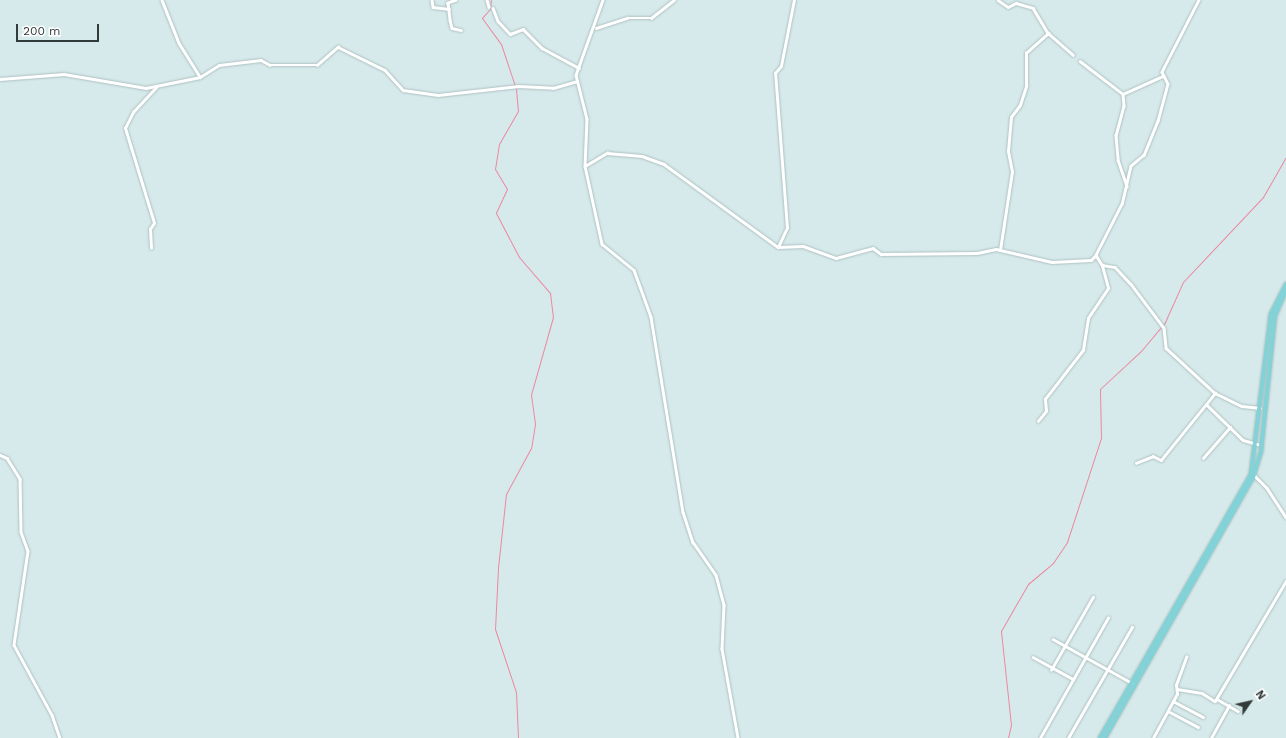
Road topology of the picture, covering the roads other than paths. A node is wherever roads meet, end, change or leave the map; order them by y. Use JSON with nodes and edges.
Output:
{"nodes":[{"id":1,"x":162,"y":0,"type":"edge"},
{"id":2,"x":432,"y":0,"type":"edge"},
{"id":3,"x":456,"y":0,"type":"edge"},
{"id":4,"x":487,"y":0,"type":"edge"},
{"id":5,"x":603,"y":0,"type":"edge"},
{"id":6,"x":674,"y":0,"type":"edge"},
{"id":7,"x":794,"y":0,"type":"edge"},
{"id":8,"x":998,"y":0,"type":"edge"},
{"id":9,"x":1199,"y":0,"type":"edge"},
{"id":10,"x":489,"y":7,"type":"dead end"},
{"id":11,"x":494,"y":8,"type":"dead end"},
{"id":12,"x":449,"y":9,"type":"junction"},
{"id":13,"x":595,"y":28,"type":"junction"},
{"id":14,"x":461,"y":30,"type":"dead end"},
{"id":15,"x":1048,"y":33,"type":"junction"},
{"id":16,"x":1073,"y":55,"type":"dead end"},
{"id":17,"x":1080,"y":61,"type":"dead end"},
{"id":18,"x":579,"y":68,"type":"junction"},
{"id":19,"x":200,"y":76,"type":"junction"},
{"id":20,"x":1163,"y":76,"type":"junction"},
{"id":21,"x":0,"y":79,"type":"edge"},
{"id":22,"x":577,"y":81,"type":"junction"},
{"id":23,"x":156,"y":87,"type":"junction"},
{"id":24,"x":1123,"y":94,"type":"junction"},
{"id":25,"x":585,"y":166,"type":"junction"},
{"id":26,"x":1127,"y":186,"type":"junction"},
{"id":27,"x":778,"y":247,"type":"junction"},
{"id":28,"x":151,"y":248,"type":"dead end"},
{"id":29,"x":1000,"y":250,"type":"junction"},
{"id":30,"x":1096,"y":255,"type":"junction"},
{"id":31,"x":1102,"y":265,"type":"junction"},
{"id":32,"x":1286,"y":285,"type":"edge"},
{"id":33,"x":1286,"y":290,"type":"edge"},
{"id":34,"x":1215,"y":393,"type":"junction"},
{"id":35,"x":1207,"y":405,"type":"junction"},
{"id":36,"x":1261,"y":408,"type":"junction"},
{"id":37,"x":1038,"y":421,"type":"dead end"},
{"id":38,"x":1230,"y":427,"type":"junction"},
{"id":39,"x":1257,"y":444,"type":"junction"},
{"id":40,"x":0,"y":455,"type":"edge"},
{"id":41,"x":1203,"y":458,"type":"dead end"},
{"id":42,"x":1136,"y":463,"type":"dead end"},
{"id":43,"x":1254,"y":475,"type":"junction"},
{"id":44,"x":1286,"y":517,"type":"edge"},
{"id":45,"x":1286,"y":581,"type":"edge"},
{"id":46,"x":1093,"y":597,"type":"dead end"},
{"id":47,"x":1108,"y":618,"type":"dead end"},
{"id":48,"x":1132,"y":627,"type":"dead end"},
{"id":49,"x":1053,"y":639,"type":"dead end"},
{"id":50,"x":1065,"y":646,"type":"junction"},
{"id":51,"x":1033,"y":657,"type":"dead end"},
{"id":52,"x":1086,"y":657,"type":"junction"},
{"id":53,"x":1186,"y":657,"type":"dead end"},
{"id":54,"x":1108,"y":669,"type":"junction"},
{"id":55,"x":1051,"y":670,"type":"junction"},
{"id":56,"x":1073,"y":680,"type":"junction"},
{"id":57,"x":1132,"y":683,"type":"junction"},
{"id":58,"x":1177,"y":689,"type":"junction"},
{"id":59,"x":1217,"y":699,"type":"junction"},
{"id":60,"x":1173,"y":701,"type":"junction"},
{"id":61,"x":1229,"y":706,"type":"junction"},
{"id":62,"x":1168,"y":711,"type":"junction"},
{"id":63,"x":1238,"y":711,"type":"dead end"},
{"id":64,"x":1204,"y":717,"type":"dead end"},
{"id":65,"x":1198,"y":727,"type":"dead end"},
{"id":66,"x":60,"y":738,"type":"edge"},
{"id":67,"x":738,"y":738,"type":"edge"},
{"id":68,"x":1040,"y":738,"type":"edge"},
{"id":69,"x":1068,"y":738,"type":"edge"},
{"id":70,"x":1100,"y":738,"type":"edge"},
{"id":71,"x":1105,"y":738,"type":"edge"},
{"id":72,"x":1153,"y":738,"type":"edge"},
{"id":73,"x":1211,"y":738,"type":"edge"}],
"edges":[{"from":1,"to":19,"type":"street"},
{"from":2,"to":12,"type":"street"},
{"from":3,"to":12,"type":"street"},
{"from":4,"to":10,"type":"street"},
{"from":5,"to":13,"type":"street"},
{"from":6,"to":13,"type":"street"},
{"from":7,"to":27,"type":"street"},
{"from":8,"to":15,"type":"street"},
{"from":9,"to":20,"type":"street"},
{"from":11,"to":18,"type":"street"},
{"from":12,"to":14,"type":"street"},
{"from":13,"to":18,"type":"street"},
{"from":15,"to":16,"type":"street"},
{"from":15,"to":29,"type":"street"},
{"from":17,"to":24,"type":"street"},
{"from":18,"to":22,"type":"street"},
{"from":19,"to":22,"type":"street"},
{"from":19,"to":23,"type":"street"},
{"from":20,"to":24,"type":"street"},
{"from":20,"to":26,"type":"street"},
{"from":21,"to":23,"type":"street"},
{"from":22,"to":25,"type":"street"},
{"from":23,"to":28,"type":"street"},
{"from":24,"to":26,"type":"street"},
{"from":25,"to":27,"type":"street"},
{"from":25,"to":67,"type":"street"},
{"from":26,"to":30,"type":"street"},
{"from":27,"to":29,"type":"street"},
{"from":29,"to":30,"type":"street"},
{"from":30,"to":31,"type":"street"},
{"from":31,"to":34,"type":"street"},
{"from":31,"to":37,"type":"street"},
{"from":32,"to":36,"type":"main road"},
{"from":33,"to":43,"type":"main road"},
{"from":34,"to":35,"type":"street"},
{"from":34,"to":36,"type":"street"},
{"from":35,"to":38,"type":"street"},
{"from":35,"to":42,"type":"street"},
{"from":36,"to":39,"type":"main road"},
{"from":38,"to":39,"type":"street"},
{"from":38,"to":41,"type":"street"},
{"from":39,"to":57,"type":"main road"},
{"from":40,"to":66,"type":"street"},
{"from":43,"to":44,"type":"street"},
{"from":43,"to":71,"type":"main road"},
{"from":45,"to":59,"type":"street"},
{"from":46,"to":50,"type":"street"},
{"from":47,"to":52,"type":"street"},
{"from":48,"to":54,"type":"street"},
{"from":49,"to":50,"type":"street"},
{"from":50,"to":52,"type":"street"},
{"from":50,"to":55,"type":"street"},
{"from":51,"to":55,"type":"street"},
{"from":52,"to":54,"type":"street"},
{"from":52,"to":56,"type":"street"},
{"from":53,"to":58,"type":"street"},
{"from":54,"to":57,"type":"street"},
{"from":54,"to":69,"type":"street"},
{"from":55,"to":56,"type":"street"},
{"from":56,"to":68,"type":"street"},
{"from":57,"to":70,"type":"main road"},
{"from":58,"to":59,"type":"street"},
{"from":58,"to":60,"type":"street"},
{"from":59,"to":61,"type":"street"},
{"from":60,"to":62,"type":"street"},
{"from":60,"to":64,"type":"street"},
{"from":61,"to":63,"type":"street"},
{"from":61,"to":73,"type":"street"},
{"from":62,"to":65,"type":"street"},
{"from":62,"to":72,"type":"street"}]}
